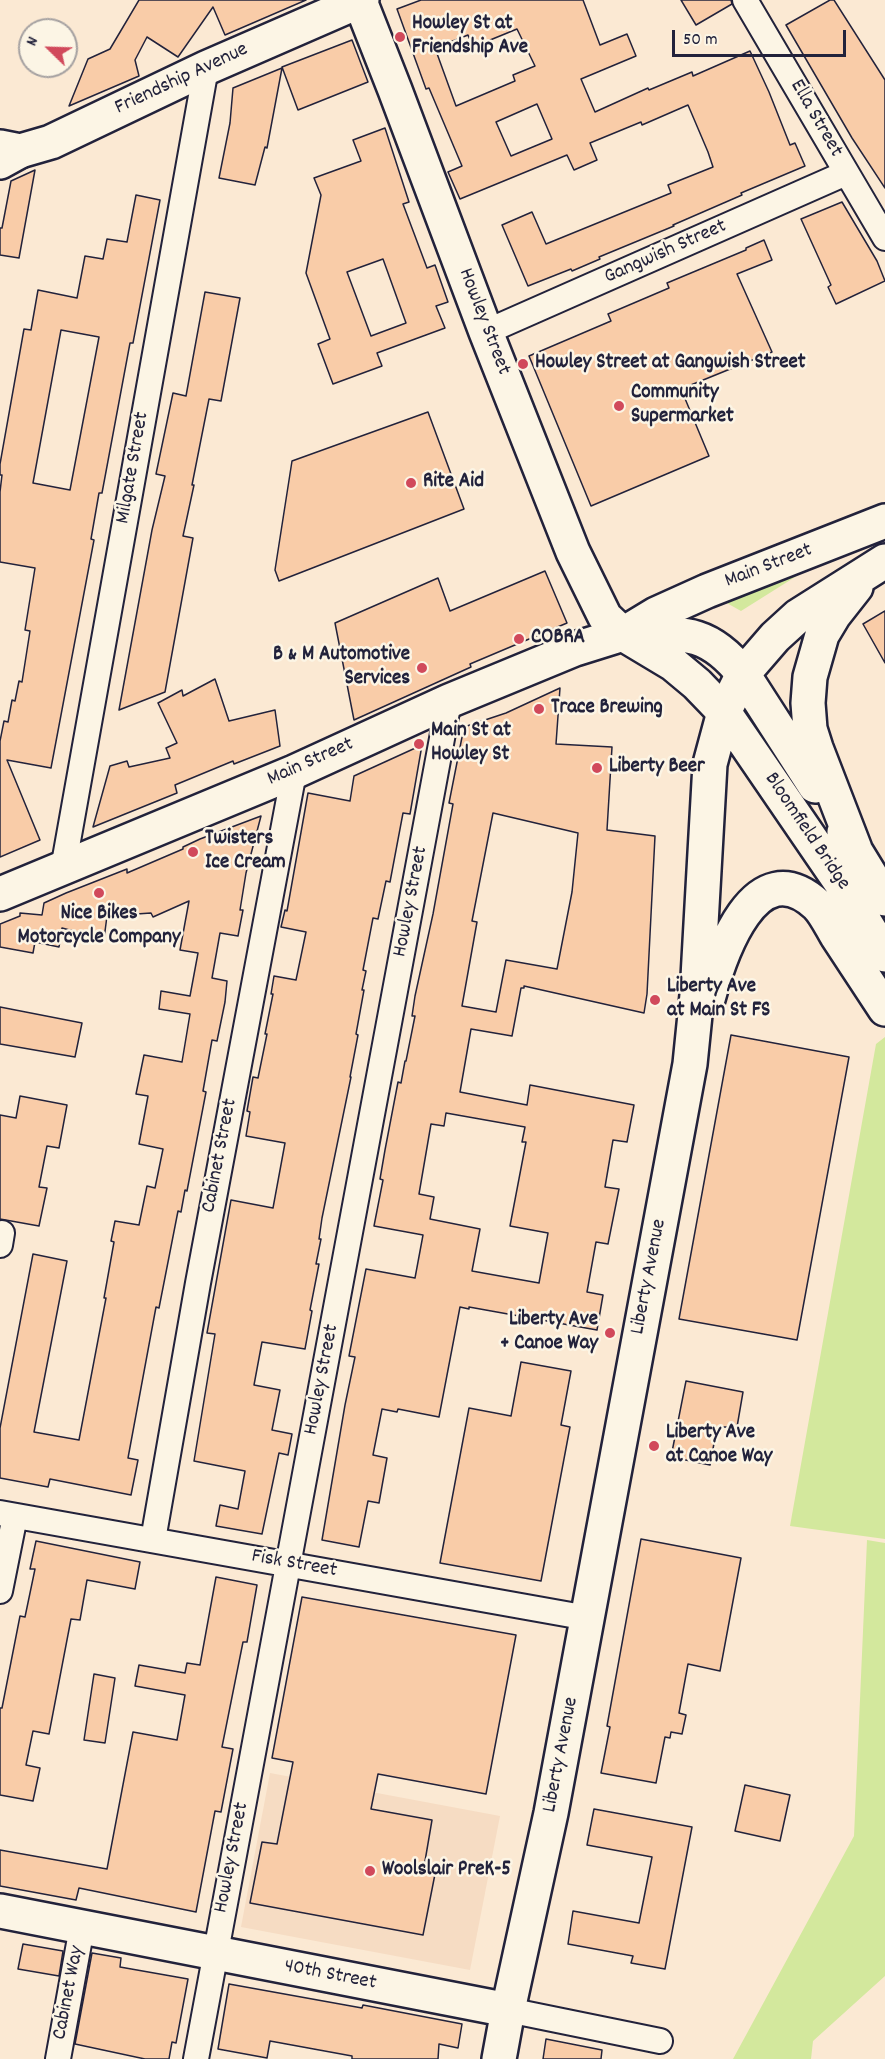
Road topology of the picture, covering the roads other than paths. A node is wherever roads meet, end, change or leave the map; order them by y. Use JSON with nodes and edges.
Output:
{"nodes":[{"id":1,"x":745,"y":0,"type":"edge"},
{"id":2,"x":361,"y":1,"type":"edge"},
{"id":3,"x":320,"y":8,"type":"edge"},
{"id":4,"x":206,"y":68,"type":"junction"},
{"id":5,"x":7,"y":153,"type":"edge"},
{"id":6,"x":846,"y":173,"type":"junction"},
{"id":7,"x":885,"y":238,"type":"edge"},
{"id":8,"x":486,"y":332,"type":"junction"},
{"id":9,"x":885,"y":521,"type":"edge"},
{"id":10,"x":885,"y":563,"type":"edge"},
{"id":11,"x":623,"y":634,"type":"junction"},
{"id":12,"x":743,"y":674,"type":"junction"},
{"id":13,"x":449,"y":701,"type":"junction"},
{"id":14,"x":724,"y":712,"type":"junction"},
{"id":15,"x":806,"y":752,"type":"junction"},
{"id":16,"x":294,"y":772,"type":"junction"},
{"id":17,"x":63,"y":868,"type":"junction"},
{"id":18,"x":0,"y":894,"type":"edge"},
{"id":19,"x":885,"y":899,"type":"edge"},
{"id":20,"x":885,"y":955,"type":"edge"},
{"id":21,"x":885,"y":1009,"type":"edge"},
{"id":22,"x":690,"y":1064,"type":"junction"},
{"id":23,"x":8,"y":1514,"type":"edge"},
{"id":24,"x":153,"y":1540,"type":"junction"},
{"id":25,"x":288,"y":1564,"type":"junction"},
{"id":26,"x":0,"y":1591,"type":"edge"},
{"id":27,"x":588,"y":1618,"type":"junction"},
{"id":28,"x":0,"y":1911,"type":"edge"},
{"id":29,"x":82,"y":1927,"type":"junction"},
{"id":30,"x":215,"y":1953,"type":"junction"},
{"id":31,"x":508,"y":2010,"type":"junction"},
{"id":32,"x":660,"y":2041,"type":"dead end"},
{"id":33,"x":58,"y":2059,"type":"edge"},
{"id":34,"x":196,"y":2059,"type":"edge"},
{"id":35,"x":500,"y":2059,"type":"edge"}],
"edges":[{"from":1,"to":6,"type":"street","name":"Ella Street"},
{"from":2,"to":3,"type":"main road","name":"Friendship Avenue"},
{"from":2,"to":8,"type":"main road","name":"Howley Street"},
{"from":3,"to":4,"type":"main road","name":"Friendship Avenue"},
{"from":4,"to":5,"type":"main road","name":"Friendship Avenue"},
{"from":4,"to":17,"type":"street","name":"Milgate Street"},
{"from":6,"to":7,"type":"street","name":"Ella Street"},
{"from":6,"to":8,"type":"street","name":"Gangwish Street"},
{"from":8,"to":11,"type":"main road","name":"Howley Street"},
{"from":9,"to":11,"type":"main road","name":"Main Street"},
{"from":10,"to":12,"type":"main road","name":"Liberty Avenue"},
{"from":10,"to":15,"type":"main road"},
{"from":11,"to":12,"type":"main road","name":"Main Street"},
{"from":11,"to":13,"type":"main road","name":"Main Street"},
{"from":11,"to":14,"type":"main road"},
{"from":12,"to":14,"type":"main road","name":"Liberty Avenue"},
{"from":12,"to":15,"type":"main road","name":"Bloomfield Bridge"},
{"from":13,"to":16,"type":"main road","name":"Main Street"},
{"from":13,"to":25,"type":"street","name":"Howley Street"},
{"from":14,"to":20,"type":"main road","name":"Bloomfield Bridge"},
{"from":14,"to":22,"type":"main road","name":"Liberty Avenue"},
{"from":15,"to":19,"type":"main road","name":"Bloomfield Bridge"},
{"from":16,"to":17,"type":"main road","name":"Main Street"},
{"from":16,"to":24,"type":"street","name":"Cabinet Street"},
{"from":17,"to":18,"type":"main road","name":"Main Street"},
{"from":21,"to":22,"type":"main road"},
{"from":22,"to":27,"type":"main road","name":"Liberty Avenue"},
{"from":23,"to":24,"type":"street","name":"Fisk Street"},
{"from":23,"to":26,"type":"street"},
{"from":24,"to":25,"type":"street","name":"Fisk Street"},
{"from":25,"to":27,"type":"street","name":"Fisk Street"},
{"from":25,"to":30,"type":"street","name":"Howley Street"},
{"from":27,"to":31,"type":"main road","name":"Liberty Avenue"},
{"from":28,"to":29,"type":"main road","name":"40th Street"},
{"from":29,"to":30,"type":"main road","name":"40th Street"},
{"from":29,"to":33,"type":"street","name":"Cabinet Way"},
{"from":30,"to":31,"type":"main road","name":"40th Street"},
{"from":30,"to":34,"type":"street","name":"Howley Street"},
{"from":31,"to":32,"type":"street","name":"40th Street"},
{"from":31,"to":35,"type":"main road","name":"Liberty Avenue"}]}
